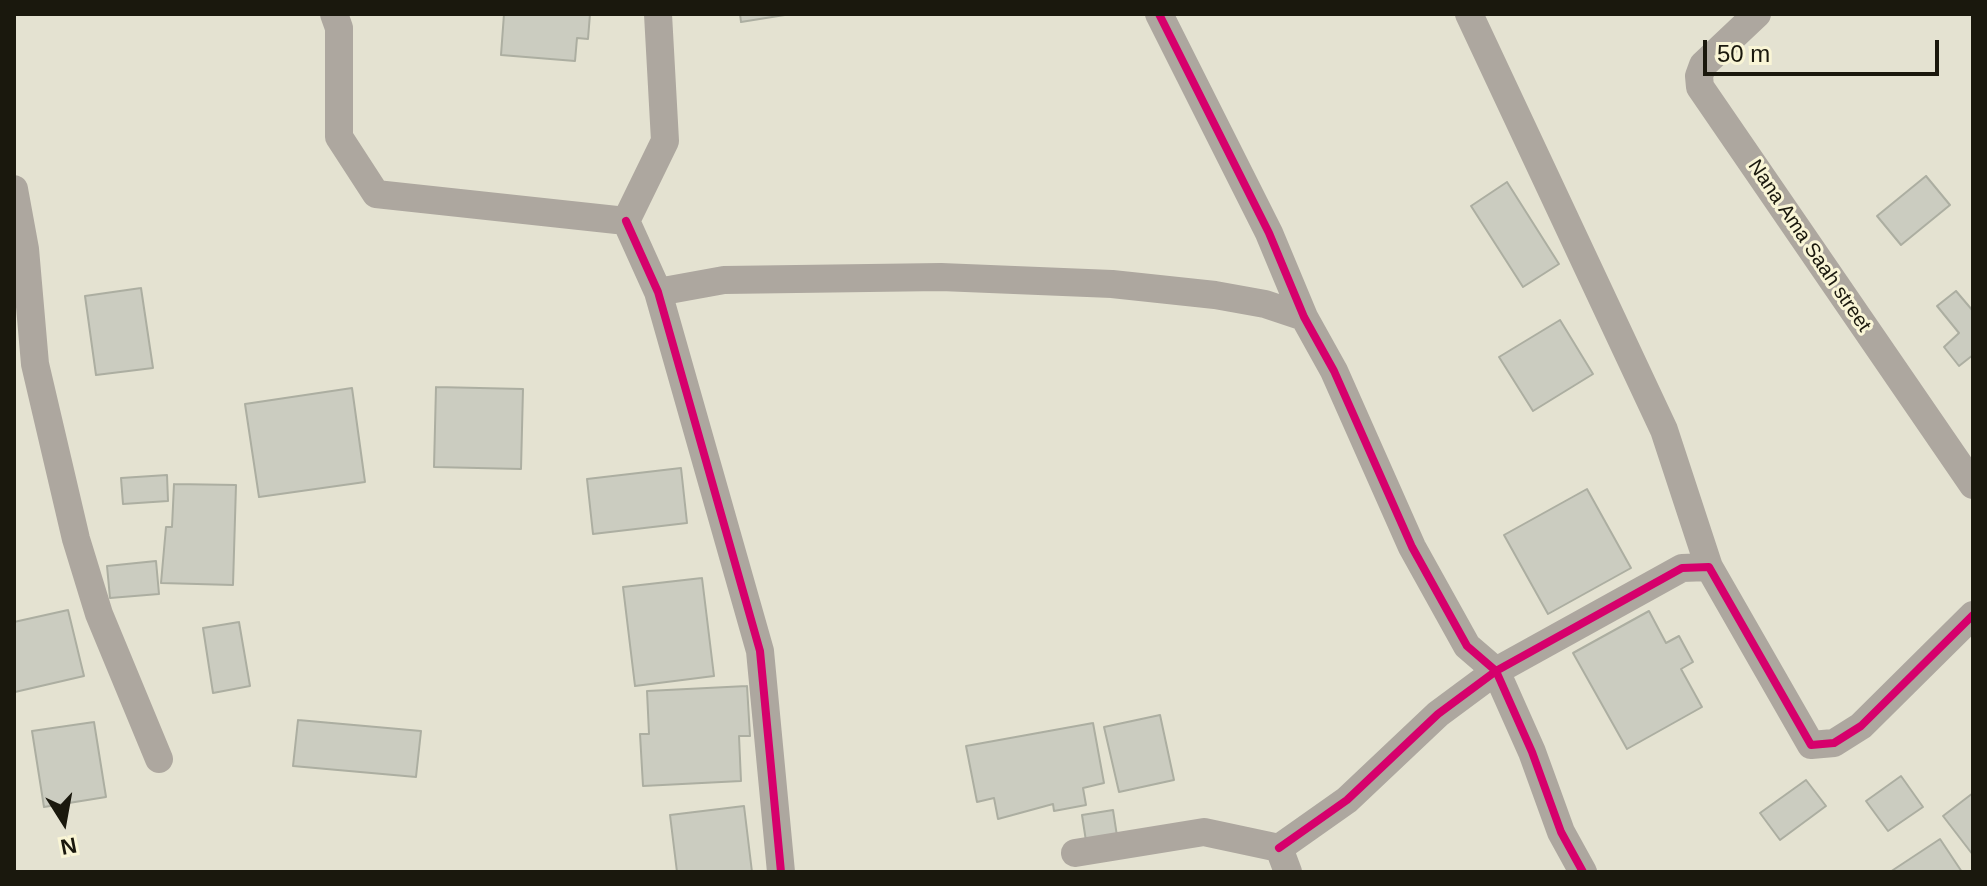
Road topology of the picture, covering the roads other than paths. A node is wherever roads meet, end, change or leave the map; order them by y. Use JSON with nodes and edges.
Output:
{"nodes":[{"id":1,"x":334,"y":14,"type":"edge"},
{"id":2,"x":658,"y":14,"type":"edge"},
{"id":3,"x":1159,"y":14,"type":"edge"},
{"id":4,"x":1469,"y":14,"type":"edge"},
{"id":5,"x":1757,"y":14,"type":"edge"},
{"id":6,"x":14,"y":189,"type":"edge"},
{"id":7,"x":626,"y":221,"type":"junction"},
{"id":8,"x":658,"y":292,"type":"junction"},
{"id":9,"x":1304,"y":317,"type":"junction"},
{"id":10,"x":1973,"y":485,"type":"edge"},
{"id":11,"x":1709,"y":567,"type":"junction"},
{"id":12,"x":1973,"y":615,"type":"edge"},
{"id":13,"x":1496,"y":671,"type":"junction"},
{"id":14,"x":159,"y":759,"type":"dead end"},
{"id":15,"x":1561,"y":832,"type":"junction"},
{"id":16,"x":1075,"y":853,"type":"dead end"},
{"id":17,"x":1283,"y":860,"type":"edge"},
{"id":18,"x":781,"y":872,"type":"edge"},
{"id":19,"x":1564,"y":872,"type":"edge"},
{"id":20,"x":1583,"y":872,"type":"edge"}],
"edges":[{"from":1,"to":7,"type":"street"},
{"from":2,"to":7,"type":"street"},
{"from":3,"to":9,"type":"street"},
{"from":4,"to":11,"type":"street"},
{"from":5,"to":10,"type":"street","name":"Nana Ama Saah street"},
{"from":6,"to":14,"type":"street"},
{"from":7,"to":8,"type":"street"},
{"from":8,"to":9,"type":"street"},
{"from":8,"to":18,"type":"street"},
{"from":9,"to":13,"type":"street"},
{"from":11,"to":12,"type":"street"},
{"from":11,"to":13,"type":"street"},
{"from":13,"to":15,"type":"street"},
{"from":13,"to":17,"type":"street"},
{"from":15,"to":19,"type":"street"},
{"from":15,"to":20,"type":"street"},
{"from":16,"to":17,"type":"street"}]}
